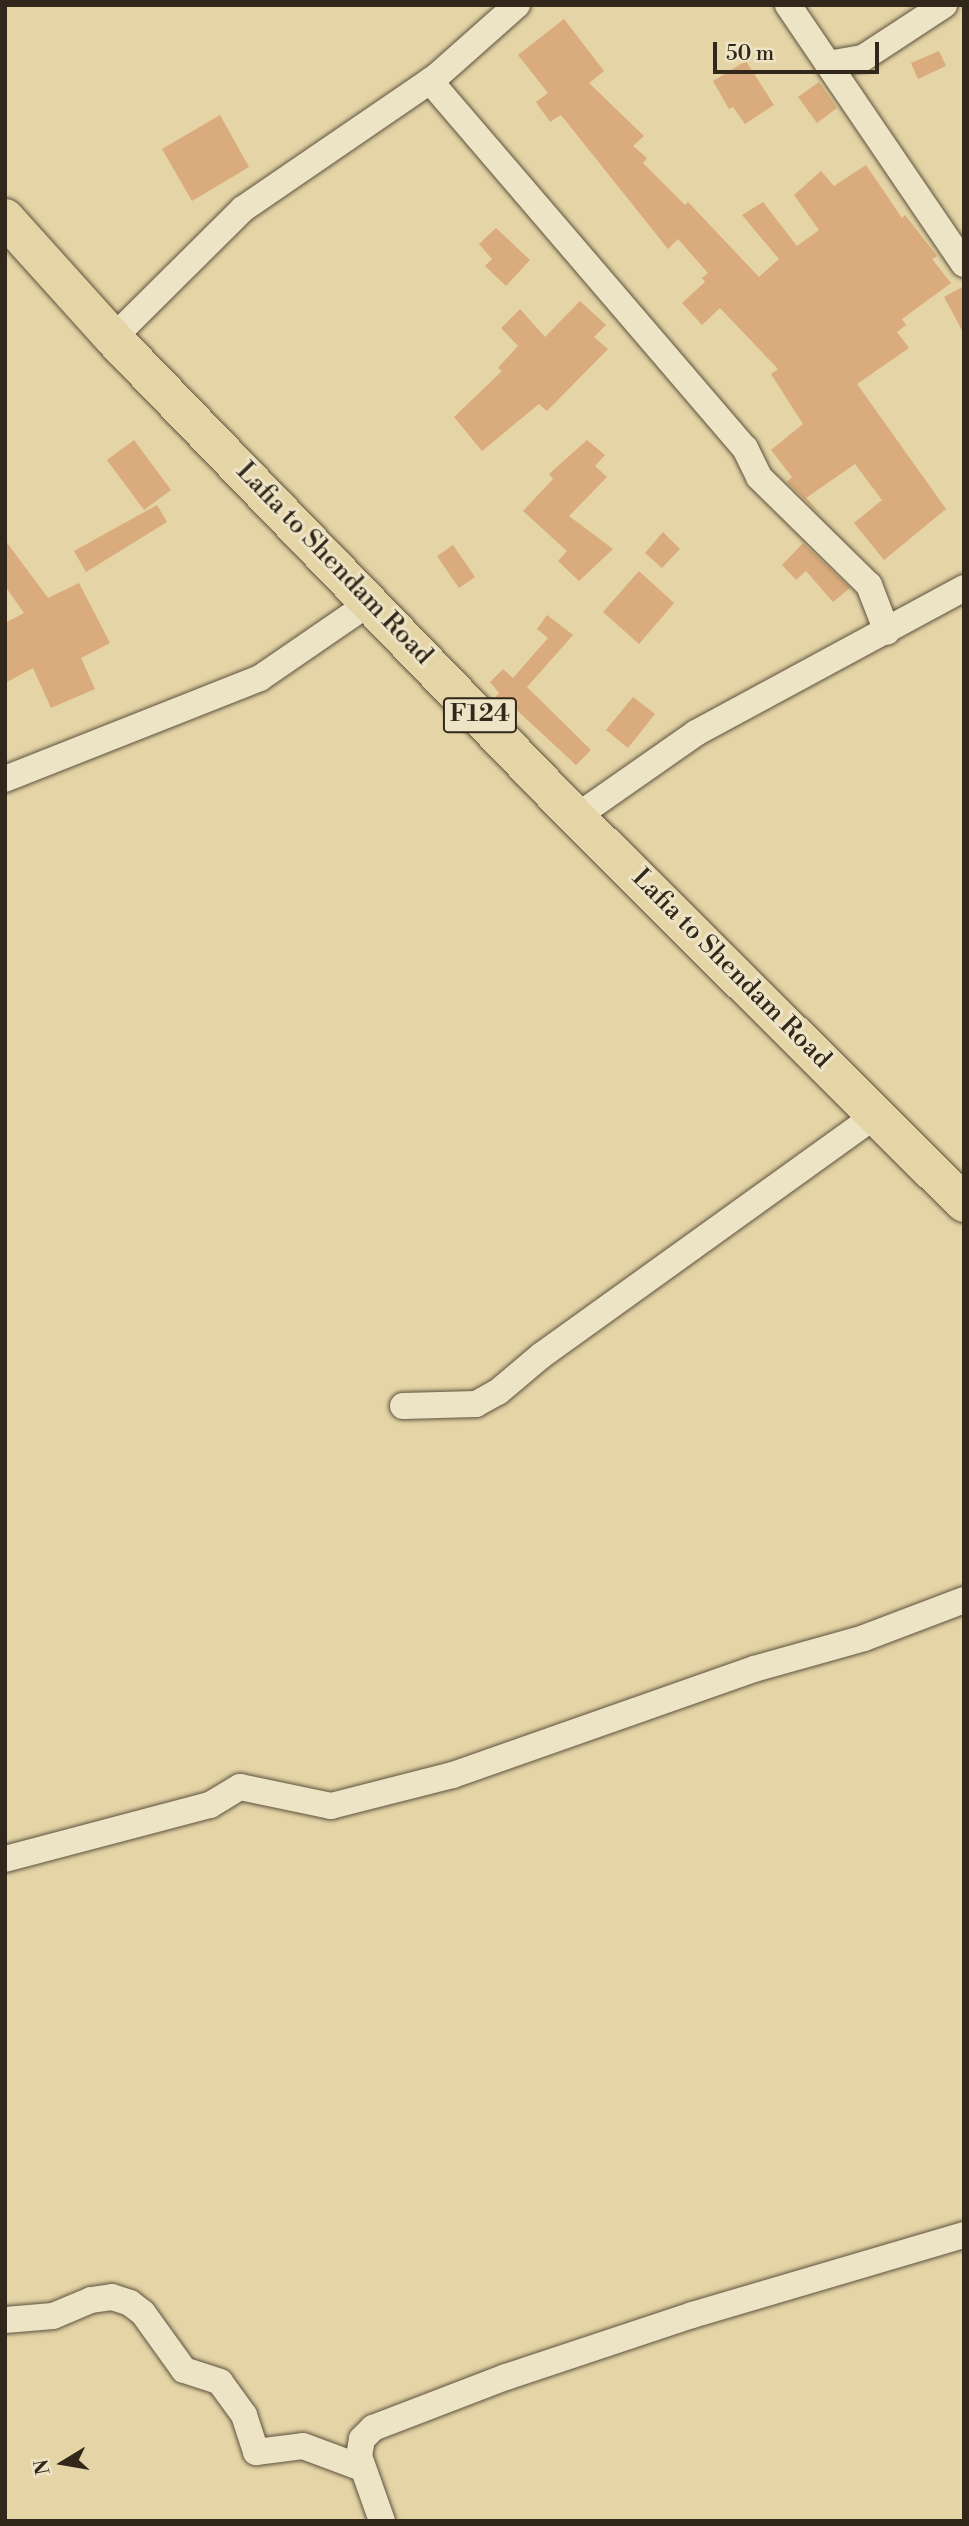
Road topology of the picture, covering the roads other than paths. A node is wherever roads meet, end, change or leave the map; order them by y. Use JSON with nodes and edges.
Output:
{"nodes":[{"id":1,"x":517,"y":5,"type":"edge"},
{"id":2,"x":788,"y":5,"type":"edge"},
{"id":3,"x":944,"y":5,"type":"edge"},
{"id":4,"x":863,"y":58,"type":"junction"},
{"id":5,"x":828,"y":64,"type":"junction"},
{"id":6,"x":430,"y":81,"type":"junction"},
{"id":7,"x":850,"y":98,"type":"junction"},
{"id":8,"x":5,"y":218,"type":"edge"},
{"id":9,"x":964,"y":264,"type":"edge"},
{"id":10,"x":113,"y":338,"type":"junction"},
{"id":11,"x":964,"y":588,"type":"edge"},
{"id":12,"x":372,"y":601,"type":"junction"},
{"id":13,"x":887,"y":632,"type":"junction"},
{"id":14,"x":5,"y":779,"type":"edge"},
{"id":15,"x":576,"y":817,"type":"junction"},
{"id":16,"x":877,"y":1114,"type":"junction"},
{"id":17,"x":964,"y":1203,"type":"edge"},
{"id":18,"x":403,"y":1406,"type":"dead end"},
{"id":19,"x":964,"y":1600,"type":"edge"},
{"id":20,"x":5,"y":1859,"type":"edge"},
{"id":21,"x":964,"y":2235,"type":"edge"},
{"id":22,"x":5,"y":2320,"type":"edge"},
{"id":23,"x":362,"y":2469,"type":"junction"},
{"id":24,"x":382,"y":2521,"type":"edge"}],
"edges":[{"from":1,"to":6,"type":"street"},
{"from":2,"to":5,"type":"street"},
{"from":3,"to":4,"type":"street"},
{"from":4,"to":5,"type":"street"},
{"from":4,"to":7,"type":"street"},
{"from":5,"to":7,"type":"street"},
{"from":6,"to":10,"type":"street"},
{"from":6,"to":13,"type":"street"},
{"from":7,"to":9,"type":"street"},
{"from":8,"to":10,"type":"main road","name":"Lafia to Shendam Road","number":"F124"},
{"from":10,"to":12,"type":"main road","name":"Lafia to Shendam Road","number":"F124"},
{"from":11,"to":13,"type":"street"},
{"from":12,"to":14,"type":"street"},
{"from":12,"to":15,"type":"main road","name":"Lafia to Shendam Road","number":"F124"},
{"from":13,"to":15,"type":"street"},
{"from":15,"to":16,"type":"main road","name":"Lafia to Shendam Road","number":"F124"},
{"from":16,"to":17,"type":"main road","name":"Lafia to Shendam Road","number":"F124"},
{"from":16,"to":18,"type":"street"},
{"from":19,"to":20,"type":"street"},
{"from":21,"to":23,"type":"street"},
{"from":22,"to":23,"type":"street"},
{"from":23,"to":24,"type":"street"}]}
